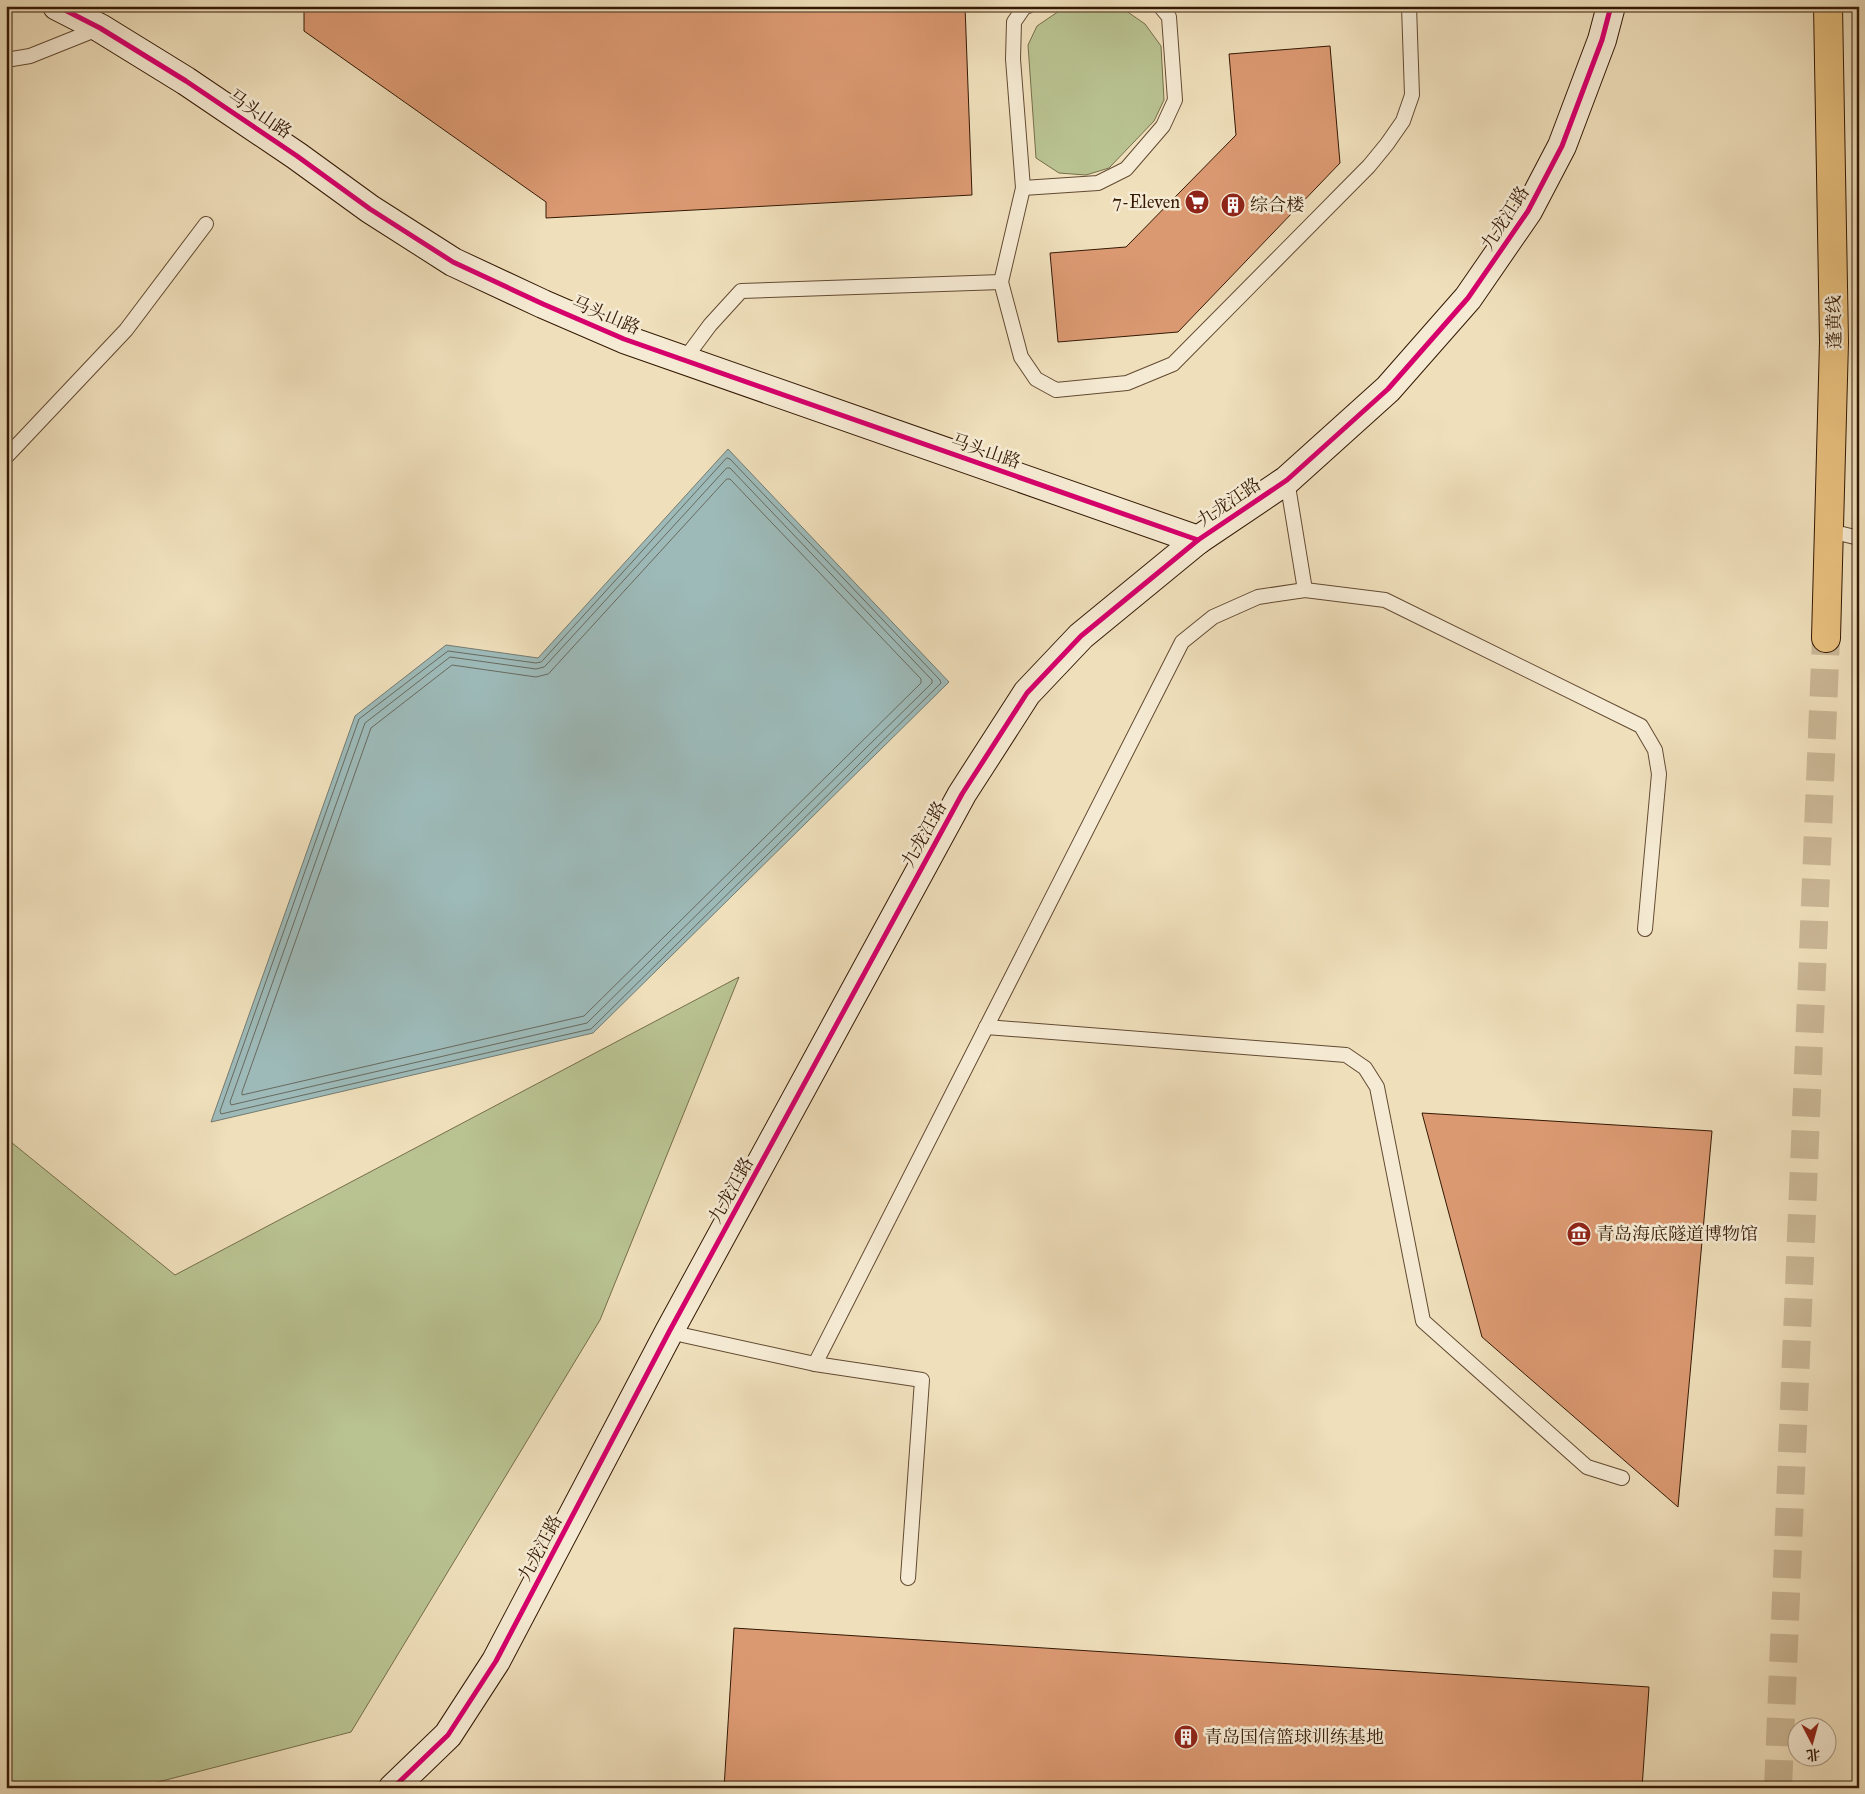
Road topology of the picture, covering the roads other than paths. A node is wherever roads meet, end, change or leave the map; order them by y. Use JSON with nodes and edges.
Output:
{"nodes":[{"id":1,"x":57,"y":6,"type":"edge"},
{"id":2,"x":1028,"y":6,"type":"edge"},
{"id":3,"x":1160,"y":6,"type":"edge"},
{"id":4,"x":1409,"y":6,"type":"edge"},
{"id":5,"x":1611,"y":6,"type":"edge"},
{"id":6,"x":1828,"y":6,"type":"edge"},
{"id":7,"x":100,"y":28,"type":"junction"},
{"id":8,"x":6,"y":60,"type":"edge"},
{"id":9,"x":1023,"y":188,"type":"junction"},
{"id":10,"x":206,"y":224,"type":"dead end"},
{"id":11,"x":1001,"y":282,"type":"junction"},
{"id":12,"x":684,"y":360,"type":"junction"},
{"id":13,"x":6,"y":457,"type":"edge"},
{"id":14,"x":1287,"y":480,"type":"junction"},
{"id":15,"x":1830,"y":531,"type":"junction"},
{"id":16,"x":1859,"y":538,"type":"edge"},
{"id":17,"x":1198,"y":540,"type":"junction"},
{"id":18,"x":1306,"y":590,"type":"junction"},
{"id":19,"x":1826,"y":638,"type":"tunnel mouth"},
{"id":20,"x":1644,"y":929,"type":"dead end"},
{"id":21,"x":986,"y":1027,"type":"junction"},
{"id":22,"x":669,"y":1332,"type":"junction"},
{"id":23,"x":815,"y":1364,"type":"junction"},
{"id":24,"x":1622,"y":1478,"type":"dead end"},
{"id":25,"x":908,"y":1578,"type":"dead end"},
{"id":26,"x":394,"y":1788,"type":"edge"}],
"edges":[{"from":1,"to":7,"type":"street","name":"马头山路"},
{"from":2,"to":9,"type":"lane"},
{"from":3,"to":9,"type":"lane"},
{"from":4,"to":11,"type":"lane"},
{"from":5,"to":14,"type":"street","name":"九龙江路"},
{"from":6,"to":15,"type":"highway","name":"蓬黄线"},
{"from":7,"to":8,"type":"lane"},
{"from":7,"to":12,"type":"street","name":"马头山路"},
{"from":9,"to":11,"type":"lane"},
{"from":10,"to":13,"type":"lane"},
{"from":11,"to":12,"type":"lane"},
{"from":12,"to":17,"type":"street","name":"马头山路"},
{"from":14,"to":17,"type":"street","name":"九龙江路"},
{"from":14,"to":18,"type":"lane"},
{"from":15,"to":16,"type":"lane"},
{"from":15,"to":19,"type":"highway","name":"蓬黄线"},
{"from":17,"to":22,"type":"street","name":"九龙江路"},
{"from":18,"to":20,"type":"lane"},
{"from":18,"to":21,"type":"lane"},
{"from":21,"to":23,"type":"lane"},
{"from":21,"to":24,"type":"lane"},
{"from":22,"to":23,"type":"lane"},
{"from":22,"to":26,"type":"street","name":"九龙江路"},
{"from":23,"to":25,"type":"lane"}]}
